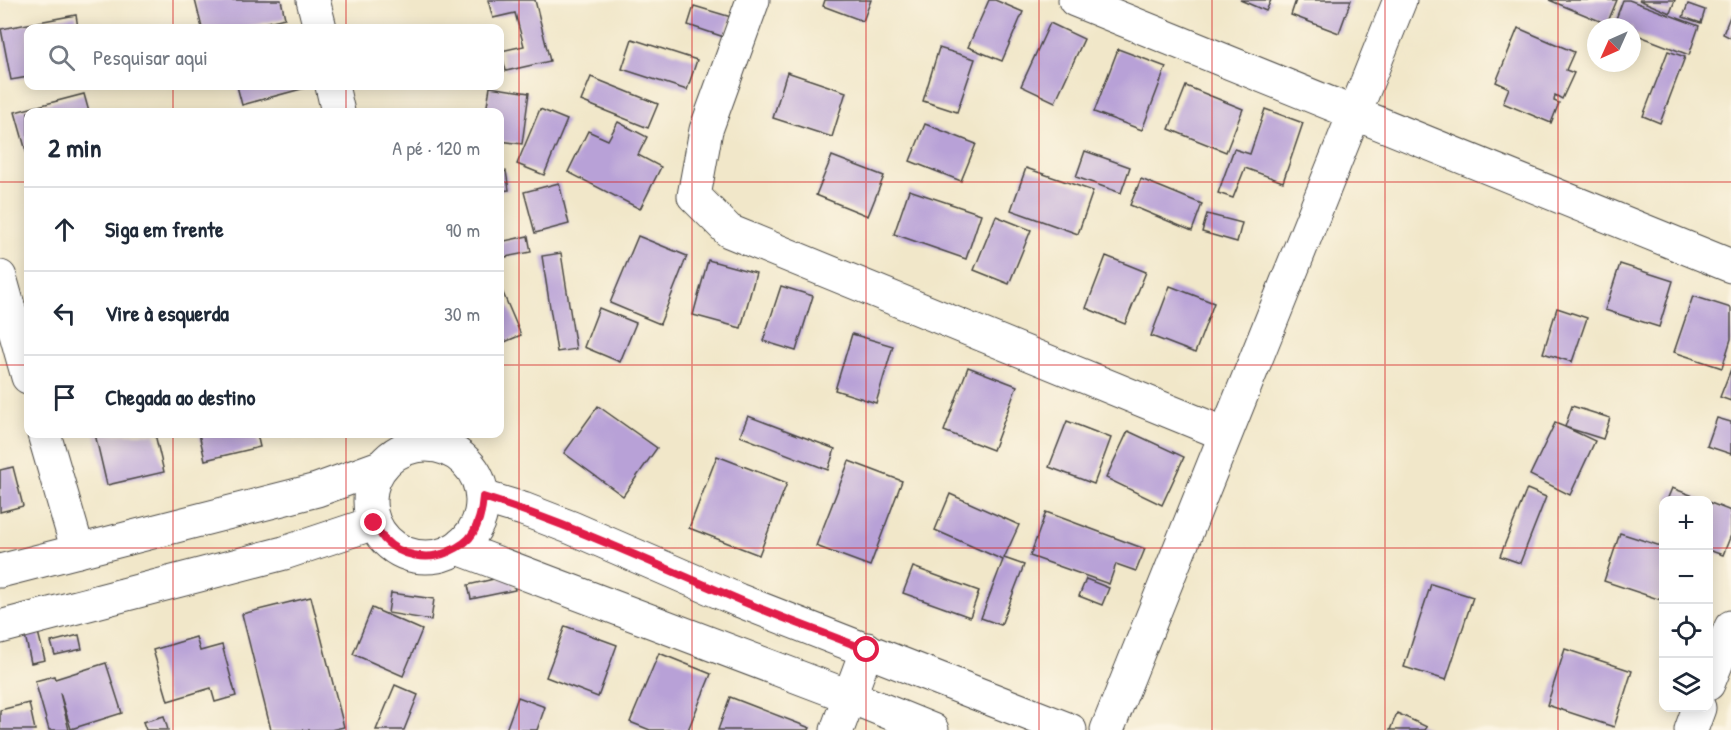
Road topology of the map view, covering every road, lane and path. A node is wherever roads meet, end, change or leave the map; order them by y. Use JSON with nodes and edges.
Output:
{"nodes":[{"id":1,"x":313,"y":0,"type":"edge"},
{"id":2,"x":753,"y":0,"type":"edge"},
{"id":3,"x":1075,"y":0,"type":"edge"},
{"id":4,"x":1400,"y":0,"type":"edge"},
{"id":5,"x":319,"y":24,"type":"edge"},
{"id":6,"x":333,"y":90,"type":"edge"},
{"id":7,"x":337,"y":108,"type":"edge"},
{"id":8,"x":1355,"y":112,"type":"junction"},
{"id":9,"x":1731,"y":266,"type":"edge"},
{"id":10,"x":0,"y":277,"type":"edge"},
{"id":11,"x":24,"y":363,"type":"edge"},
{"id":12,"x":1225,"y":434,"type":"junction"},
{"id":13,"x":45,"y":438,"type":"edge"},
{"id":14,"x":411,"y":439,"type":"edge"},
{"id":15,"x":380,"y":467,"type":"junction"},
{"id":16,"x":483,"y":497,"type":"junction"},
{"id":17,"x":374,"y":523,"type":"junction"},
{"id":18,"x":458,"y":548,"type":"junction"},
{"id":19,"x":78,"y":551,"type":"junction"},
{"id":20,"x":0,"y":571,"type":"edge"},
{"id":21,"x":0,"y":627,"type":"edge"},
{"id":22,"x":1731,"y":627,"type":"edge"},
{"id":23,"x":867,"y":650,"type":"junction"},
{"id":24,"x":1713,"y":672,"type":"edge"},
{"id":25,"x":851,"y":697,"type":"junction"},
{"id":26,"x":1697,"y":712,"type":"edge"},
{"id":27,"x":837,"y":730,"type":"edge"},
{"id":28,"x":932,"y":730,"type":"edge"},
{"id":29,"x":1070,"y":730,"type":"edge"},
{"id":30,"x":1107,"y":730,"type":"edge"},
{"id":31,"x":1690,"y":730,"type":"edge"}],
"edges":[{"from":1,"to":5,"type":"street"},
{"from":2,"to":12,"type":"street"},
{"from":3,"to":8,"type":"street"},
{"from":4,"to":8,"type":"street"},
{"from":6,"to":7,"type":"street"},
{"from":8,"to":9,"type":"street"},
{"from":8,"to":12,"type":"street"},
{"from":10,"to":11,"type":"street"},
{"from":12,"to":30,"type":"street"},
{"from":13,"to":19,"type":"street"},
{"from":14,"to":15,"type":"street"},
{"from":14,"to":16,"type":"street"},
{"from":15,"to":17,"type":"street"},
{"from":15,"to":19,"type":"street"},
{"from":16,"to":18,"type":"street"},
{"from":16,"to":23,"type":"street"},
{"from":17,"to":18,"type":"street"},
{"from":17,"to":21,"type":"street"},
{"from":18,"to":25,"type":"street"},
{"from":19,"to":20,"type":"street"},
{"from":22,"to":24,"type":"street"},
{"from":23,"to":25,"type":"street"},
{"from":23,"to":29,"type":"street"},
{"from":25,"to":27,"type":"street"},
{"from":25,"to":28,"type":"street"},
{"from":26,"to":31,"type":"street"}]}
